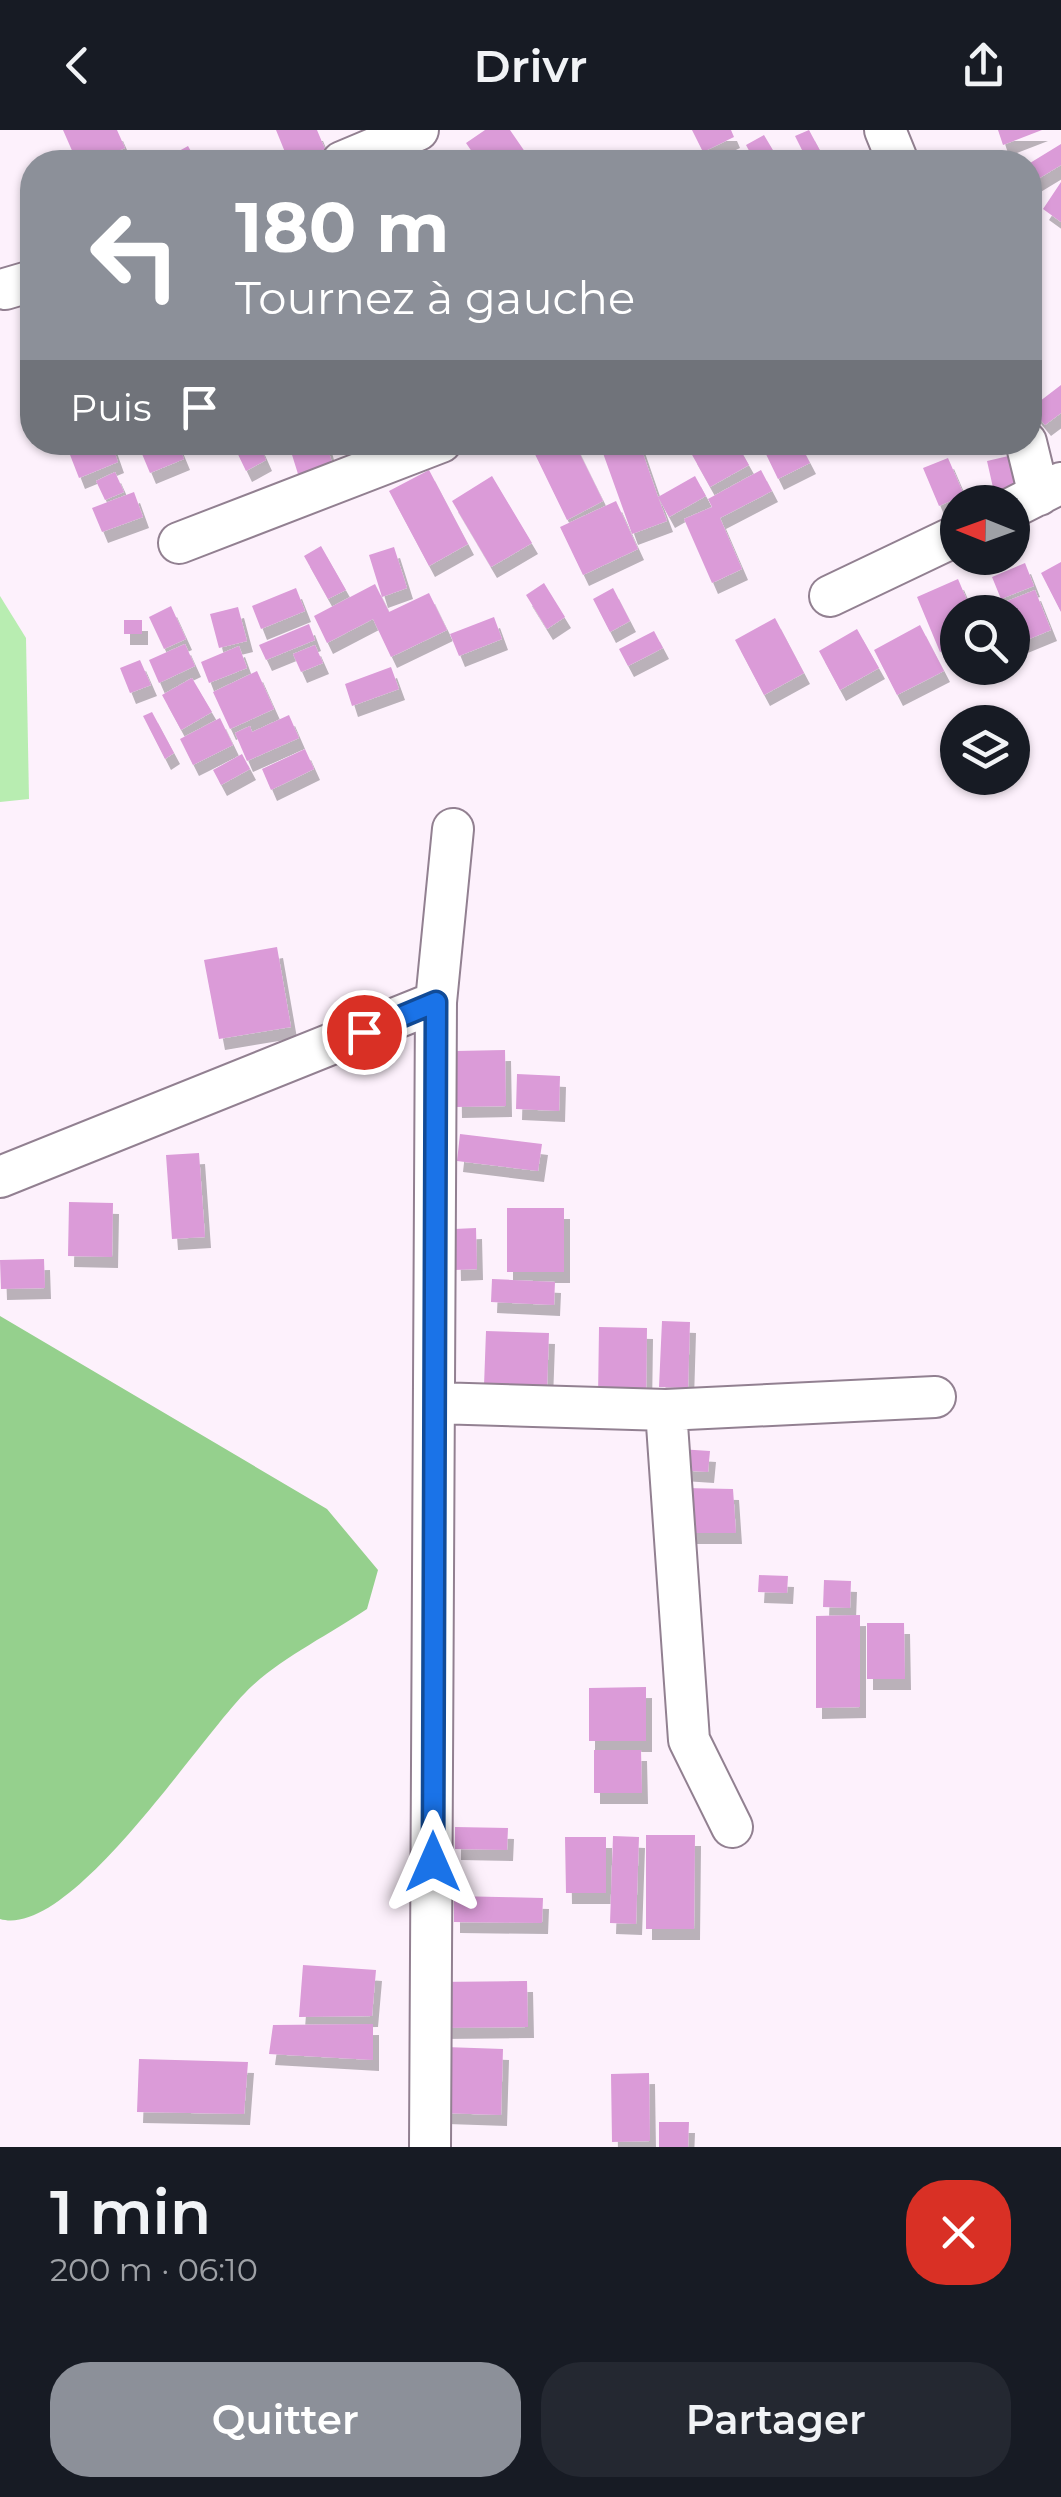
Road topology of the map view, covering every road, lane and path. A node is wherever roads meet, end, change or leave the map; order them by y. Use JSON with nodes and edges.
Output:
{"nodes":[{"id":1,"x":418,"y":130,"type":"edge"},
{"id":2,"x":370,"y":150,"type":"edge"},
{"id":3,"x":407,"y":455,"type":"edge"},
{"id":4,"x":1029,"y":455,"type":"edge"},
{"id":5,"x":1037,"y":495,"type":"edge"},
{"id":6,"x":179,"y":543,"type":"dead end"},
{"id":7,"x":940,"y":543,"type":"edge"},
{"id":8,"x":830,"y":596,"type":"dead end"},
{"id":9,"x":453,"y":829,"type":"dead end"},
{"id":10,"x":436,"y":1002,"type":"junction"},
{"id":11,"x":0,"y":1177,"type":"edge"},
{"id":12,"x":935,"y":1397,"type":"dead end"},
{"id":13,"x":435,"y":1403,"type":"junction"},
{"id":14,"x":666,"y":1410,"type":"junction"},
{"id":15,"x":732,"y":1827,"type":"dead end"},
{"id":16,"x":430,"y":2147,"type":"edge"}],
"edges":[{"from":1,"to":2,"type":"street"},
{"from":3,"to":6,"type":"street"},
{"from":4,"to":5,"type":"street"},
{"from":7,"to":8,"type":"street"},
{"from":9,"to":10,"type":"street"},
{"from":10,"to":11,"type":"street"},
{"from":10,"to":13,"type":"street"},
{"from":12,"to":14,"type":"street"},
{"from":13,"to":14,"type":"street"},
{"from":13,"to":16,"type":"street"},
{"from":14,"to":15,"type":"street"}]}
